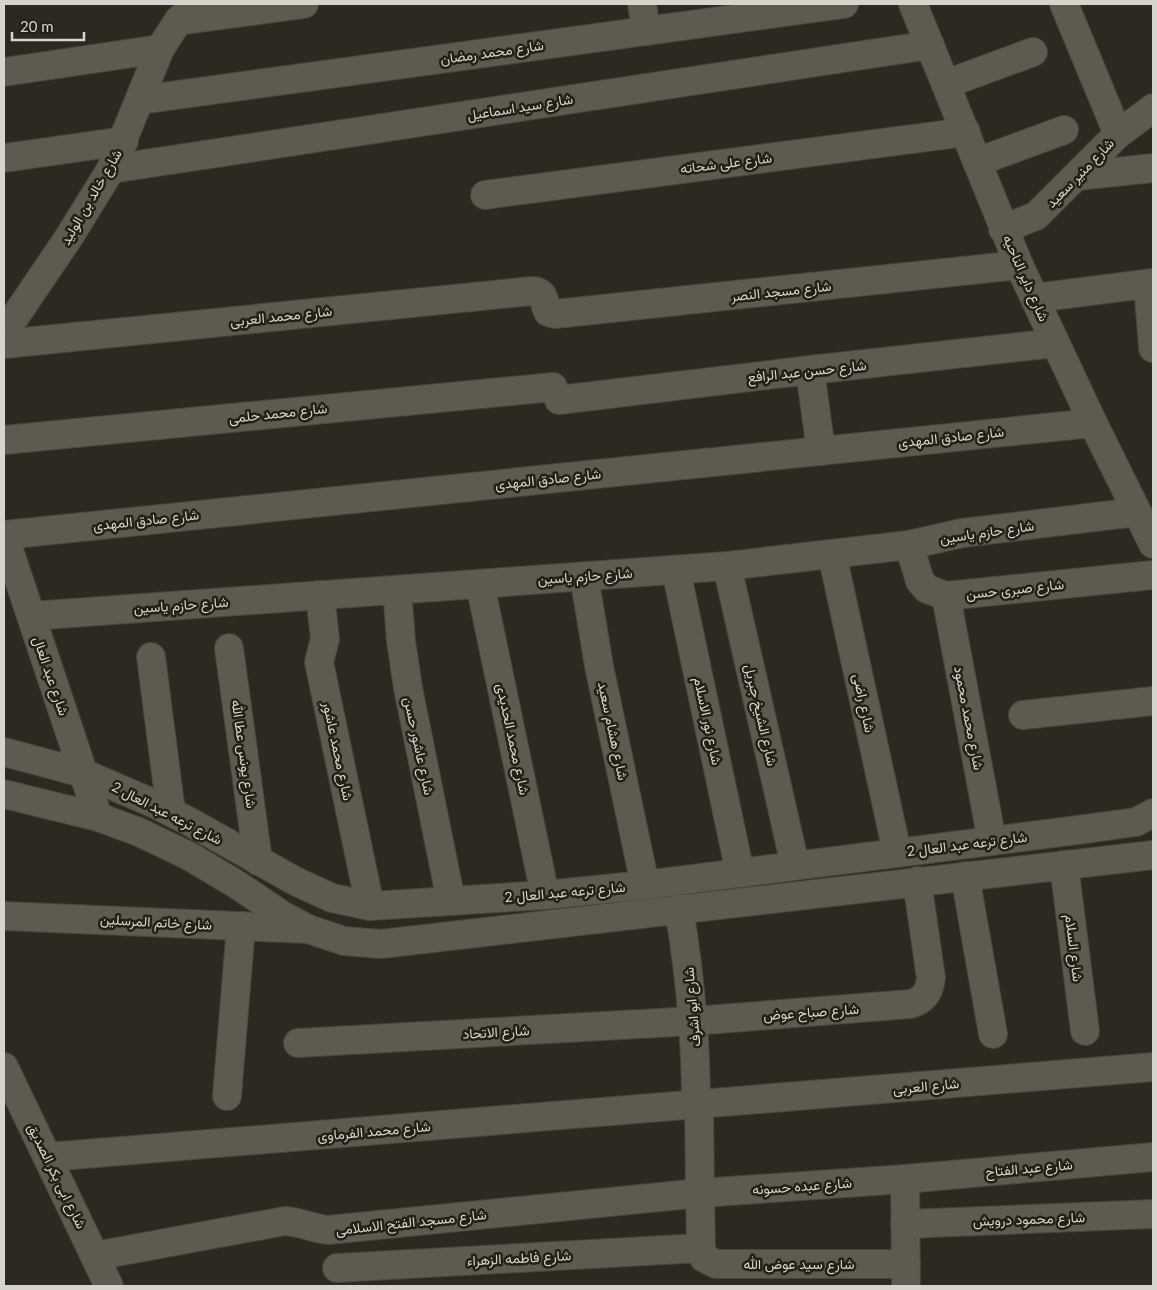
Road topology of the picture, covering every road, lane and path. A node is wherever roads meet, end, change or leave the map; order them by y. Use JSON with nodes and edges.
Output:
{"nodes":[{"id":1,"x":304,"y":4,"type":"edge"},
{"id":2,"x":642,"y":4,"type":"edge"},
{"id":3,"x":844,"y":4,"type":"edge"},
{"id":4,"x":913,"y":4,"type":"edge"},
{"id":5,"x":1064,"y":4,"type":"edge"},
{"id":6,"x":186,"y":13,"type":"edge"},
{"id":7,"x":646,"y":31,"type":"junction"},
{"id":8,"x":930,"y":45,"type":"junction"},
{"id":9,"x":160,"y":49,"type":"junction"},
{"id":10,"x":1033,"y":52,"type":"dead end"},
{"id":11,"x":4,"y":72,"type":"edge"},
{"id":12,"x":946,"y":84,"type":"junction"},
{"id":13,"x":140,"y":100,"type":"junction"},
{"id":14,"x":1153,"y":108,"type":"edge"},
{"id":15,"x":1064,"y":130,"type":"dead end"},
{"id":16,"x":966,"y":132,"type":"junction"},
{"id":17,"x":1118,"y":134,"type":"junction"},
{"id":18,"x":124,"y":140,"type":"junction"},
{"id":19,"x":4,"y":158,"type":"edge"},
{"id":20,"x":977,"y":162,"type":"junction"},
{"id":21,"x":1153,"y":168,"type":"edge"},
{"id":22,"x":111,"y":169,"type":"junction"},
{"id":23,"x":1077,"y":176,"type":"junction"},
{"id":24,"x":486,"y":195,"type":"dead end"},
{"id":25,"x":1003,"y":228,"type":"junction"},
{"id":26,"x":1019,"y":266,"type":"junction"},
{"id":27,"x":1150,"y":283,"type":"edge"},
{"id":28,"x":1035,"y":298,"type":"junction"},
{"id":29,"x":546,"y":308,"type":"joint"},
{"id":30,"x":4,"y":333,"type":"edge"},
{"id":31,"x":1055,"y":343,"type":"junction"},
{"id":32,"x":4,"y":344,"type":"edge"},
{"id":33,"x":1153,"y":348,"type":"edge"},
{"id":34,"x":810,"y":370,"type":"junction"},
{"id":35,"x":556,"y":393,"type":"joint"},
{"id":36,"x":1093,"y":423,"type":"junction"},
{"id":37,"x":4,"y":440,"type":"edge"},
{"id":38,"x":820,"y":451,"type":"junction"},
{"id":39,"x":1137,"y":512,"type":"junction"},
{"id":40,"x":4,"y":535,"type":"edge"},
{"id":41,"x":1153,"y":544,"type":"edge"},
{"id":42,"x":909,"y":545,"type":"junction"},
{"id":43,"x":832,"y":554,"type":"junction"},
{"id":44,"x":727,"y":566,"type":"junction"},
{"id":45,"x":676,"y":570,"type":"junction"},
{"id":46,"x":1153,"y":575,"type":"edge"},
{"id":47,"x":584,"y":576,"type":"junction"},
{"id":48,"x":480,"y":584,"type":"junction"},
{"id":49,"x":397,"y":590,"type":"junction"},
{"id":50,"x":320,"y":595,"type":"junction"},
{"id":51,"x":946,"y":596,"type":"junction"},
{"id":52,"x":19,"y":602,"type":"edge"},
{"id":53,"x":230,"y":648,"type":"dead end"},
{"id":54,"x":151,"y":657,"type":"dead end"},
{"id":55,"x":1153,"y":700,"type":"edge"},
{"id":56,"x":1022,"y":715,"type":"dead end"},
{"id":57,"x":4,"y":752,"type":"edge"},
{"id":58,"x":83,"y":773,"type":"junction"},
{"id":59,"x":4,"y":794,"type":"edge"},
{"id":60,"x":171,"y":812,"type":"junction"},
{"id":61,"x":1153,"y":813,"type":"edge"},
{"id":62,"x":98,"y":817,"type":"junction"},
{"id":63,"x":992,"y":841,"type":"junction"},
{"id":64,"x":897,"y":852,"type":"junction"},
{"id":65,"x":1153,"y":855,"type":"edge"},
{"id":66,"x":258,"y":861,"type":"junction"},
{"id":67,"x":795,"y":865,"type":"junction"},
{"id":68,"x":1064,"y":865,"type":"junction"},
{"id":69,"x":740,"y":873,"type":"junction"},
{"id":70,"x":965,"y":876,"type":"junction"},
{"id":71,"x":917,"y":881,"type":"junction"},
{"id":72,"x":644,"y":885,"type":"junction"},
{"id":73,"x":546,"y":895,"type":"junction"},
{"id":74,"x":494,"y":898,"type":"junction"},
{"id":75,"x":451,"y":901,"type":"junction"},
{"id":76,"x":370,"y":906,"type":"junction"},
{"id":77,"x":679,"y":909,"type":"junction"},
{"id":78,"x":4,"y":916,"type":"edge"},
{"id":79,"x":241,"y":926,"type":"junction"},
{"id":80,"x":308,"y":929,"type":"junction"},
{"id":81,"x":501,"y":931,"type":"junction"},
{"id":82,"x":694,"y":1021,"type":"junction"},
{"id":83,"x":1084,"y":1031,"type":"dead end"},
{"id":84,"x":993,"y":1034,"type":"dead end"},
{"id":85,"x":298,"y":1043,"type":"dead end"},
{"id":86,"x":4,"y":1067,"type":"edge"},
{"id":87,"x":1153,"y":1067,"type":"edge"},
{"id":88,"x":227,"y":1096,"type":"dead end"},
{"id":89,"x":698,"y":1105,"type":"junction"},
{"id":90,"x":48,"y":1157,"type":"junction"},
{"id":91,"x":1153,"y":1157,"type":"edge"},
{"id":92,"x":905,"y":1178,"type":"junction"},
{"id":93,"x":700,"y":1193,"type":"junction"},
{"id":94,"x":1153,"y":1214,"type":"edge"},
{"id":95,"x":299,"y":1222,"type":"junction"},
{"id":96,"x":905,"y":1224,"type":"junction"},
{"id":97,"x":702,"y":1248,"type":"junction"},
{"id":98,"x":95,"y":1256,"type":"junction"},
{"id":99,"x":906,"y":1275,"type":"edge"},
{"id":100,"x":345,"y":1277,"type":"edge"},
{"id":101,"x":109,"y":1286,"type":"edge"}],
"edges":[{"from":1,"to":6,"type":"street"},
{"from":2,"to":7,"type":"street"},
{"from":3,"to":7,"type":"street","name":"شارع محمد رمضان"},
{"from":4,"to":8,"type":"street","name":"شارع داير الناحيه"},
{"from":5,"to":17,"type":"street"},
{"from":6,"to":9,"type":"street","name":"شارع خالد بن الوليد"},
{"from":7,"to":13,"type":"street","name":"شارع محمد رمضان"},
{"from":8,"to":12,"type":"street","name":"شارع داير الناحيه"},
{"from":8,"to":22,"type":"street","name":"شارع سيد اسماعيل"},
{"from":9,"to":11,"type":"street"},
{"from":9,"to":13,"type":"street","name":"شارع خالد بن الوليد"},
{"from":10,"to":12,"type":"street"},
{"from":12,"to":16,"type":"street","name":"شارع داير الناحيه"},
{"from":13,"to":18,"type":"street","name":"شارع خالد بن الوليد"},
{"from":14,"to":17,"type":"street","name":"شارع منير سعيد"},
{"from":15,"to":20,"type":"street"},
{"from":16,"to":20,"type":"street","name":"شارع داير الناحيه"},
{"from":16,"to":24,"type":"street","name":"شارع على شحاته"},
{"from":17,"to":23,"type":"street","name":"شارع منير سعيد"},
{"from":18,"to":19,"type":"street"},
{"from":18,"to":22,"type":"street","name":"شارع خالد بن الوليد"},
{"from":20,"to":25,"type":"street","name":"شارع داير الناحيه"},
{"from":21,"to":23,"type":"street"},
{"from":22,"to":30,"type":"street","name":"شارع خالد بن الوليد"},
{"from":23,"to":25,"type":"street","name":"شارع منير سعيد"},
{"from":25,"to":26,"type":"street","name":"شارع داير الناحيه"},
{"from":26,"to":28,"type":"street","name":"شارع داير الناحيه"},
{"from":26,"to":29,"type":"street","name":"شارع مسجد النصر"},
{"from":27,"to":28,"type":"street"},
{"from":27,"to":33,"type":"street"},
{"from":28,"to":31,"type":"street","name":"شارع داير الناحيه"},
{"from":29,"to":32,"type":"street","name":"شارع محمد العربى"},
{"from":31,"to":34,"type":"street","name":"شارع حسن عبد الرافع"},
{"from":31,"to":36,"type":"street","name":"شارع داير الناحيه"},
{"from":34,"to":35,"type":"street","name":"شارع حسن عبد الرافع"},
{"from":34,"to":38,"type":"street"},
{"from":35,"to":37,"type":"street","name":"شارع محمد حلمى"},
{"from":36,"to":38,"type":"street","name":"شارع صادق المهدى"},
{"from":36,"to":39,"type":"street","name":"شارع داير الناحيه"},
{"from":38,"to":40,"type":"street","name":"شارع صادق المهدى"},
{"from":39,"to":41,"type":"street","name":"شارع داير الناحيه"},
{"from":39,"to":42,"type":"street","name":"شارع حازم ياسين"},
{"from":40,"to":52,"type":"street","name":"شارع عبد العال"},
{"from":42,"to":43,"type":"street","name":"شارع حازم ياسين"},
{"from":42,"to":51,"type":"street","name":"شارع صبرى حسن"},
{"from":43,"to":44,"type":"street","name":"شارع حازم ياسين"},
{"from":43,"to":64,"type":"street","name":"شارع راضى"},
{"from":44,"to":45,"type":"street","name":"شارع حازم ياسين"},
{"from":44,"to":67,"type":"street","name":"شارع الشيخ جبريل"},
{"from":45,"to":47,"type":"street","name":"شارع حازم ياسين"},
{"from":45,"to":69,"type":"street","name":"شارع نور الاسلام"},
{"from":46,"to":51,"type":"street","name":"شارع صبرى حسن"},
{"from":47,"to":48,"type":"street","name":"شارع حازم ياسين"},
{"from":47,"to":72,"type":"street","name":"شارع هشام سعيد"},
{"from":48,"to":49,"type":"street","name":"شارع حازم ياسين"},
{"from":48,"to":73,"type":"street","name":"شارع محمد الحديدى"},
{"from":49,"to":50,"type":"street","name":"شارع حازم ياسين"},
{"from":49,"to":75,"type":"street","name":"شارع عاشور حسن"},
{"from":50,"to":52,"type":"street","name":"شارع حازم ياسين"},
{"from":50,"to":76,"type":"street","name":"شارع محمد عاشور"},
{"from":51,"to":63,"type":"street","name":"شارع محمد محمود"},
{"from":52,"to":58,"type":"street","name":"شارع عبد العال"},
{"from":53,"to":66,"type":"street","name":"شارع يونس عطا الله"},
{"from":54,"to":60,"type":"street"},
{"from":55,"to":56,"type":"street"},
{"from":57,"to":58,"type":"street","name":"شارع ترعه عبد العال 2"},
{"from":58,"to":60,"type":"street","name":"شارع ترعه عبد العال 2"},
{"from":58,"to":62,"type":"street","name":"شارع عبد العال"},
{"from":59,"to":62,"type":"street","name":"شارع ترعه عبد العال 2"},
{"from":60,"to":66,"type":"street","name":"شارع ترعه عبد العال 2"},
{"from":61,"to":63,"type":"street","name":"شارع ترعه عبد العال 2"},
{"from":62,"to":80,"type":"street","name":"شارع ترعه عبد العال 2"},
{"from":63,"to":64,"type":"street","name":"شارع ترعه عبد العال 2"},
{"from":64,"to":67,"type":"street","name":"شارع ترعه عبد العال 2"},
{"from":65,"to":68,"type":"street","name":"شارع ترعه عبد العال 2"},
{"from":66,"to":76,"type":"street","name":"شارع ترعه عبد العال 2"},
{"from":67,"to":69,"type":"street","name":"شارع ترعه عبد العال 2"},
{"from":68,"to":70,"type":"street","name":"شارع ترعه عبد العال 2"},
{"from":68,"to":83,"type":"street","name":"شارع السلام"},
{"from":69,"to":72,"type":"street","name":"شارع ترعه عبد العال 2"},
{"from":70,"to":71,"type":"street","name":"شارع ترعه عبد العال 2"},
{"from":70,"to":84,"type":"street"},
{"from":71,"to":77,"type":"street","name":"شارع ترعه عبد العال 2"},
{"from":71,"to":82,"type":"street","name":"شارع صباح عوض"},
{"from":72,"to":73,"type":"street","name":"شارع ترعه عبد العال 2"},
{"from":73,"to":74,"type":"street","name":"شارع ترعه عبد العال 2"},
{"from":74,"to":75,"type":"street","name":"شارع ترعه عبد العال 2"},
{"from":74,"to":81,"type":"street"},
{"from":75,"to":76,"type":"street","name":"شارع ترعه عبد العال 2"},
{"from":77,"to":81,"type":"street","name":"شارع ترعه عبد العال 2"},
{"from":77,"to":82,"type":"street","name":"شارع ابو اشرف"},
{"from":78,"to":79,"type":"street","name":"شارع خاتم المرسلين"},
{"from":79,"to":80,"type":"street","name":"شارع خاتم المرسلين"},
{"from":79,"to":88,"type":"street"},
{"from":80,"to":81,"type":"street","name":"شارع ترعه عبد العال 2"},
{"from":82,"to":85,"type":"street","name":"شارع الاتحاد"},
{"from":82,"to":89,"type":"street","name":"شارع ابو اشرف"},
{"from":86,"to":90,"type":"street","name":"شارع ابى بكر الصديق"},
{"from":87,"to":89,"type":"street","name":"شارع العربى"},
{"from":89,"to":90,"type":"street","name":"شارع محمد الفرماوى"},
{"from":89,"to":93,"type":"street","name":"شارع ابو اشرف"},
{"from":90,"to":98,"type":"street","name":"شارع ابى بكر الصديق"},
{"from":91,"to":92,"type":"street","name":"شارع عبد الفتاح"},
{"from":92,"to":93,"type":"street","name":"شارع عبده حسونه"},
{"from":92,"to":96,"type":"street"},
{"from":93,"to":95,"type":"street","name":"شارع مسجد الفتح الاسلامى"},
{"from":93,"to":97,"type":"street","name":"شارع ابو اشرف"},
{"from":94,"to":96,"type":"street","name":"شارع محمود درويش"},
{"from":95,"to":98,"type":"street","name":"شارع مسجد الفتح الاسلامى"},
{"from":95,"to":100,"type":"street"},
{"from":96,"to":99,"type":"street"},
{"from":97,"to":99,"type":"street","name":"شارع سيد عوض الله"},
{"from":97,"to":100,"type":"street","name":"شارع فاطمه الزهراء"},
{"from":98,"to":101,"type":"street","name":"شارع ابى بكر الصديق"}]}
